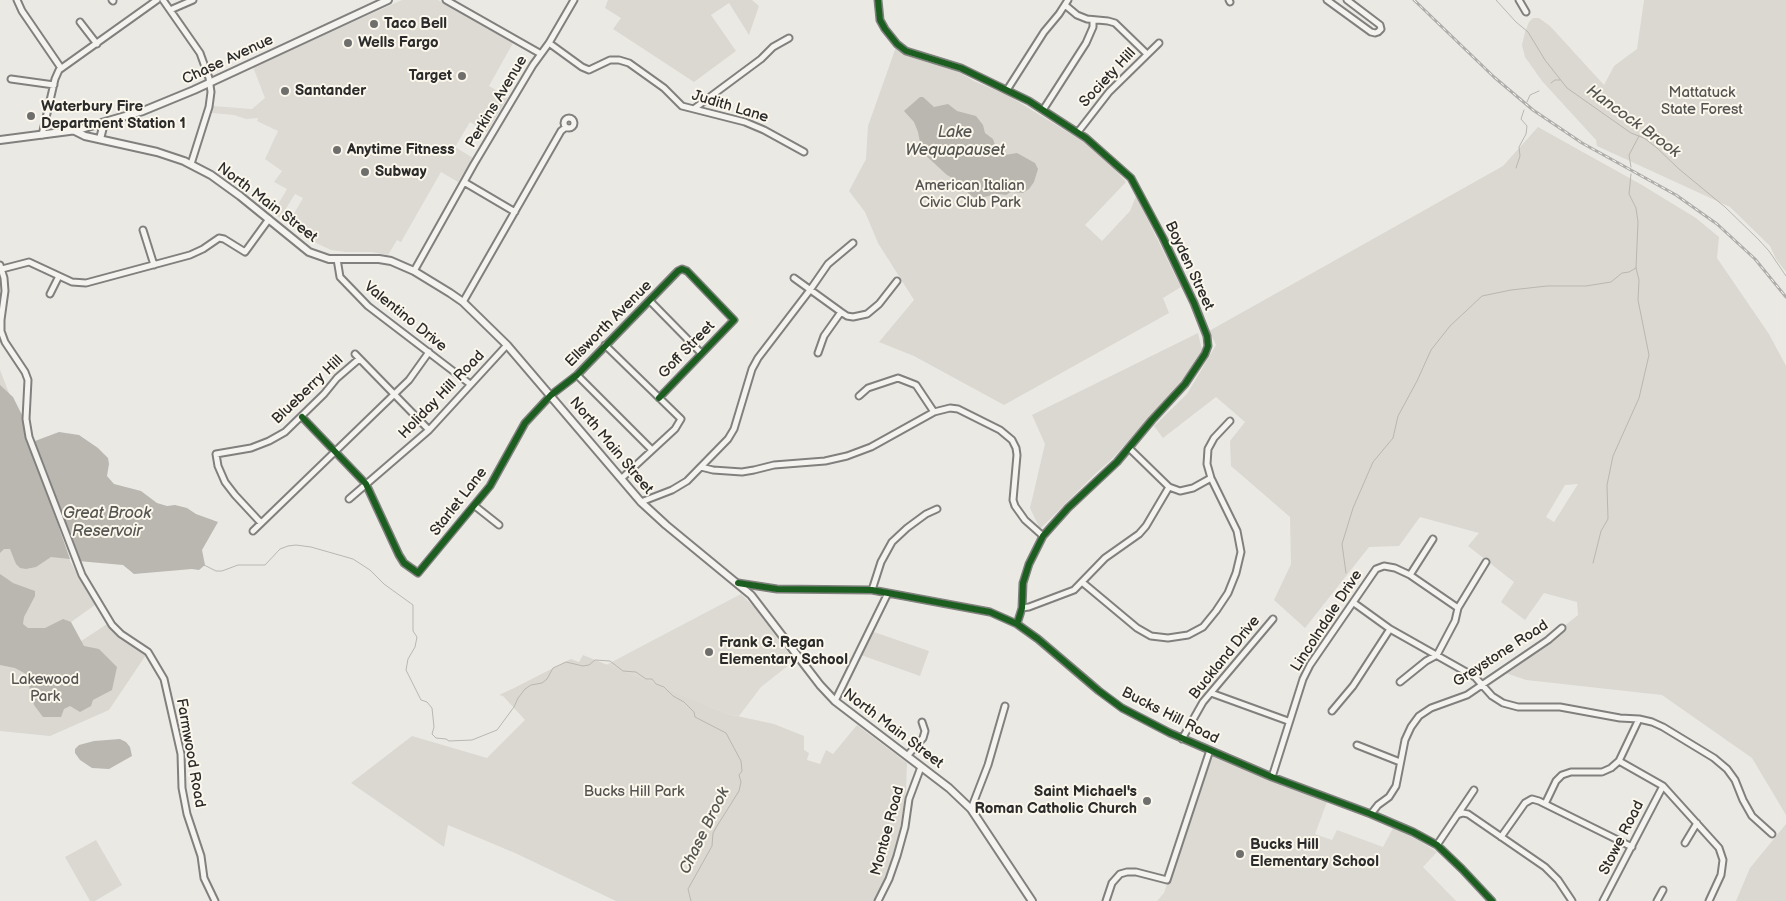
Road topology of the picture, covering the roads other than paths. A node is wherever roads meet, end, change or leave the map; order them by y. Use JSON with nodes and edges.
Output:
{"nodes":[{"id":1,"x":17,"y":0,"type":"edge"},
{"id":2,"x":158,"y":0,"type":"edge"},
{"id":3,"x":163,"y":0,"type":"edge"},
{"id":4,"x":192,"y":0,"type":"edge"},
{"id":5,"x":388,"y":0,"type":"edge"},
{"id":6,"x":446,"y":0,"type":"edge"},
{"id":7,"x":574,"y":0,"type":"edge"},
{"id":8,"x":878,"y":0,"type":"edge"},
{"id":9,"x":1348,"y":0,"type":"edge"},
{"id":10,"x":1519,"y":0,"type":"edge"},
{"id":11,"x":1329,"y":1,"type":"edge"},
{"id":12,"x":1066,"y":3,"type":"edge"},
{"id":13,"x":170,"y":10,"type":"junction"},
{"id":14,"x":1526,"y":12,"type":"dead end"},
{"id":15,"x":1093,"y":20,"type":"junction"},
{"id":16,"x":80,"y":22,"type":"dead end"},
{"id":17,"x":789,"y":38,"type":"dead end"},
{"id":18,"x":548,"y":43,"type":"junction"},
{"id":19,"x":1159,"y":43,"type":"dead end"},
{"id":20,"x":97,"y":44,"type":"junction"},
{"id":21,"x":541,"y":54,"type":"junction"},
{"id":22,"x":1147,"y":54,"type":"junction"},
{"id":23,"x":61,"y":68,"type":"junction"},
{"id":24,"x":11,"y":79,"type":"dead end"},
{"id":25,"x":210,"y":82,"type":"junction"},
{"id":26,"x":54,"y":85,"type":"junction"},
{"id":27,"x":1007,"y":90,"type":"junction"},
{"id":28,"x":695,"y":108,"type":"junction"},
{"id":29,"x":1043,"y":110,"type":"junction"},
{"id":30,"x":104,"y":123,"type":"junction"},
{"id":31,"x":566,"y":127,"type":"dead end"},
{"id":32,"x":73,"y":130,"type":"junction"},
{"id":33,"x":1078,"y":132,"type":"junction"},
{"id":34,"x":42,"y":135,"type":"junction"},
{"id":35,"x":0,"y":140,"type":"edge"},
{"id":36,"x":100,"y":140,"type":"junction"},
{"id":37,"x":804,"y":152,"type":"dead end"},
{"id":38,"x":191,"y":164,"type":"junction"},
{"id":39,"x":464,"y":182,"type":"junction"},
{"id":40,"x":515,"y":212,"type":"junction"},
{"id":41,"x":269,"y":219,"type":"junction"},
{"id":42,"x":144,"y":230,"type":"dead end"},
{"id":43,"x":852,"y":243,"type":"dead end"},
{"id":44,"x":337,"y":259,"type":"junction"},
{"id":45,"x":154,"y":265,"type":"junction"},
{"id":46,"x":1,"y":267,"type":"edge"},
{"id":47,"x":414,"y":271,"type":"junction"},
{"id":48,"x":60,"y":276,"type":"junction"},
{"id":49,"x":794,"y":278,"type":"dead end"},
{"id":50,"x":897,"y":281,"type":"dead end"},
{"id":51,"x":810,"y":290,"type":"junction"},
{"id":52,"x":50,"y":294,"type":"dead end"},
{"id":53,"x":650,"y":301,"type":"junction"},
{"id":54,"x":463,"y":302,"type":"junction"},
{"id":55,"x":841,"y":312,"type":"junction"},
{"id":56,"x":734,"y":320,"type":"joint"},
{"id":57,"x":507,"y":345,"type":"junction"},
{"id":58,"x":605,"y":345,"type":"junction"},
{"id":59,"x":429,"y":352,"type":"junction"},
{"id":60,"x":701,"y":353,"type":"junction"},
{"id":61,"x":818,"y":354,"type":"dead end"},
{"id":62,"x":577,"y":375,"type":"junction"},
{"id":63,"x":470,"y":384,"type":"junction"},
{"id":64,"x":394,"y":394,"type":"junction"},
{"id":65,"x":551,"y":395,"type":"junction"},
{"id":66,"x":859,"y":396,"type":"dead end"},
{"id":67,"x":659,"y":398,"type":"junction"},
{"id":68,"x":934,"y":412,"type":"junction"},
{"id":69,"x":302,"y":417,"type":"junction"},
{"id":70,"x":1230,"y":421,"type":"dead end"},
{"id":71,"x":429,"y":430,"type":"junction"},
{"id":72,"x":1129,"y":448,"type":"junction"},
{"id":73,"x":335,"y":450,"type":"junction"},
{"id":74,"x":652,"y":450,"type":"junction"},
{"id":75,"x":701,"y":466,"type":"junction"},
{"id":76,"x":622,"y":478,"type":"junction"},
{"id":77,"x":1212,"y":478,"type":"junction"},
{"id":78,"x":366,"y":484,"type":"junction"},
{"id":79,"x":1170,"y":487,"type":"junction"},
{"id":80,"x":349,"y":499,"type":"dead end"},
{"id":81,"x":641,"y":502,"type":"junction"},
{"id":82,"x":475,"y":506,"type":"junction"},
{"id":83,"x":937,"y":509,"type":"dead end"},
{"id":84,"x":261,"y":522,"type":"junction"},
{"id":85,"x":499,"y":525,"type":"dead end"},
{"id":86,"x":253,"y":531,"type":"dead end"},
{"id":87,"x":1043,"y":536,"type":"junction"},
{"id":88,"x":1433,"y":539,"type":"dead end"},
{"id":89,"x":1486,"y":562,"type":"dead end"},
{"id":90,"x":1410,"y":575,"type":"junction"},
{"id":91,"x":1082,"y":582,"type":"junction"},
{"id":92,"x":738,"y":583,"type":"junction"},
{"id":93,"x":872,"y":590,"type":"junction"},
{"id":94,"x":888,"y":593,"type":"junction"},
{"id":95,"x":1354,"y":603,"type":"junction"},
{"id":96,"x":1022,"y":608,"type":"junction"},
{"id":97,"x":1458,"y":608,"type":"junction"},
{"id":98,"x":1273,"y":619,"type":"dead end"},
{"id":99,"x":1017,"y":624,"type":"junction"},
{"id":100,"x":1562,"y":628,"type":"dead end"},
{"id":101,"x":1390,"y":629,"type":"junction"},
{"id":102,"x":1437,"y":655,"type":"junction"},
{"id":103,"x":1400,"y":682,"type":"dead end"},
{"id":104,"x":1482,"y":684,"type":"junction"},
{"id":105,"x":1211,"y":693,"type":"junction"},
{"id":106,"x":835,"y":701,"type":"junction"},
{"id":107,"x":1005,"y":706,"type":"dead end"},
{"id":108,"x":1332,"y":711,"type":"dead end"},
{"id":109,"x":1639,"y":719,"type":"junction"},
{"id":110,"x":1288,"y":721,"type":"junction"},
{"id":111,"x":922,"y":722,"type":"dead end"},
{"id":112,"x":1182,"y":739,"type":"junction"},
{"id":113,"x":1357,"y":745,"type":"dead end"},
{"id":114,"x":1210,"y":750,"type":"junction"},
{"id":115,"x":907,"y":756,"type":"junction"},
{"id":116,"x":1619,"y":761,"type":"junction"},
{"id":117,"x":1400,"y":762,"type":"junction"},
{"id":118,"x":922,"y":767,"type":"junction"},
{"id":119,"x":1272,"y":777,"type":"junction"},
{"id":120,"x":1663,"y":786,"type":"junction"},
{"id":121,"x":1474,"y":790,"type":"dead end"},
{"id":122,"x":1544,"y":804,"type":"junction"},
{"id":123,"x":971,"y":809,"type":"junction"},
{"id":124,"x":1371,"y":814,"type":"junction"},
{"id":125,"x":1457,"y":815,"type":"junction"},
{"id":126,"x":1697,"y":822,"type":"junction"},
{"id":127,"x":1772,"y":834,"type":"dead end"},
{"id":128,"x":1501,"y":837,"type":"junction"},
{"id":129,"x":1685,"y":842,"type":"dead end"},
{"id":130,"x":1437,"y":845,"type":"junction"},
{"id":131,"x":1632,"y":847,"type":"junction"},
{"id":132,"x":1663,"y":890,"type":"dead end"},
{"id":133,"x":215,"y":901,"type":"edge"},
{"id":134,"x":878,"y":901,"type":"edge"},
{"id":135,"x":1032,"y":901,"type":"edge"},
{"id":136,"x":1106,"y":901,"type":"edge"},
{"id":137,"x":1492,"y":901,"type":"edge"},
{"id":138,"x":1572,"y":901,"type":"edge"},
{"id":139,"x":1603,"y":901,"type":"edge"},
{"id":140,"x":1657,"y":901,"type":"edge"},
{"id":141,"x":1709,"y":901,"type":"edge"}],
"edges":[{"from":1,"to":23,"type":"street"},
{"from":2,"to":20,"type":"street"},
{"from":3,"to":13,"type":"street"},
{"from":4,"to":13,"type":"street"},
{"from":5,"to":25,"type":"main road","name":"Chase Avenue"},
{"from":6,"to":21,"type":"street"},
{"from":7,"to":18,"type":"street","name":"Perkins Avenue"},
{"from":8,"to":27,"type":"street","name":"Boyden Street"},
{"from":9,"to":11,"type":"street"},
{"from":10,"to":14,"type":"street"},
{"from":12,"to":15,"type":"street"},
{"from":12,"to":27,"type":"street"},
{"from":13,"to":25,"type":"street"},
{"from":15,"to":22,"type":"street"},
{"from":15,"to":29,"type":"street"},
{"from":16,"to":20,"type":"street"},
{"from":17,"to":28,"type":"street"},
{"from":18,"to":21,"type":"street","name":"Perkins Avenue"},
{"from":18,"to":28,"type":"street","name":"Judith Lane"},
{"from":19,"to":22,"type":"street","name":"Society Hill"},
{"from":20,"to":23,"type":"street"},
{"from":21,"to":39,"type":"street","name":"Perkins Avenue"},
{"from":22,"to":33,"type":"street","name":"Society Hill"},
{"from":23,"to":26,"type":"street"},
{"from":24,"to":26,"type":"street"},
{"from":25,"to":30,"type":"main road","name":"Chase Avenue"},
{"from":25,"to":38,"type":"street"},
{"from":26,"to":34,"type":"street"},
{"from":27,"to":29,"type":"street","name":"Boyden Street"},
{"from":28,"to":37,"type":"street","name":"Judith Lane"},
{"from":29,"to":33,"type":"street","name":"Boyden Street"},
{"from":30,"to":32,"type":"main road","name":"Chase Avenue"},
{"from":30,"to":36,"type":"main road"},
{"from":31,"to":40,"type":"street"},
{"from":32,"to":34,"type":"main road"},
{"from":32,"to":36,"type":"main road","name":"North Main Street"},
{"from":33,"to":72,"type":"street","name":"Boyden Street"},
{"from":34,"to":35,"type":"main road"},
{"from":36,"to":38,"type":"main road","name":"North Main Street"},
{"from":38,"to":41,"type":"main road","name":"North Main Street"},
{"from":39,"to":40,"type":"street"},
{"from":39,"to":47,"type":"street","name":"Perkins Avenue"},
{"from":40,"to":54,"type":"street"},
{"from":41,"to":44,"type":"main road","name":"North Main Street"},
{"from":41,"to":45,"type":"street"},
{"from":42,"to":45,"type":"street"},
{"from":43,"to":51,"type":"street"},
{"from":44,"to":47,"type":"main road","name":"North Main Street"},
{"from":44,"to":59,"type":"street","name":"Valentino Drive"},
{"from":45,"to":48,"type":"street"},
{"from":46,"to":48,"type":"street"},
{"from":46,"to":133,"type":"street","name":"Farmwood Road"},
{"from":47,"to":54,"type":"main road","name":"North Main Street"},
{"from":48,"to":52,"type":"street"},
{"from":49,"to":51,"type":"street"},
{"from":50,"to":55,"type":"street"},
{"from":51,"to":55,"type":"street"},
{"from":51,"to":75,"type":"street"},
{"from":53,"to":56,"type":"street","name":"Ellsworth Avenue"},
{"from":53,"to":58,"type":"street","name":"Ellsworth Avenue"},
{"from":53,"to":60,"type":"street"},
{"from":54,"to":57,"type":"main road","name":"North Main Street"},
{"from":55,"to":61,"type":"street"},
{"from":56,"to":60,"type":"street","name":"Goff Street"},
{"from":57,"to":63,"type":"street","name":"Holiday Hill Road"},
{"from":57,"to":65,"type":"main road","name":"North Main Street"},
{"from":58,"to":62,"type":"street","name":"Ellsworth Avenue"},
{"from":58,"to":67,"type":"street"},
{"from":59,"to":63,"type":"street","name":"Valentino Drive"},
{"from":59,"to":64,"type":"street"},
{"from":60,"to":67,"type":"street","name":"Goff Street"},
{"from":62,"to":65,"type":"street","name":"Ellsworth Avenue"},
{"from":62,"to":74,"type":"street"},
{"from":63,"to":71,"type":"street","name":"Holiday Hill Road"},
{"from":64,"to":69,"type":"street","name":"Blueberry Hill"},
{"from":64,"to":71,"type":"street"},
{"from":64,"to":73,"type":"street"},
{"from":65,"to":76,"type":"main road","name":"North Main Street"},
{"from":65,"to":82,"type":"street","name":"Starlet Lane"},
{"from":66,"to":68,"type":"street"},
{"from":67,"to":74,"type":"street"},
{"from":68,"to":75,"type":"street"},
{"from":68,"to":87,"type":"street"},
{"from":69,"to":73,"type":"street"},
{"from":69,"to":84,"type":"street","name":"Blueberry Hill"},
{"from":70,"to":77,"type":"street"},
{"from":71,"to":78,"type":"street","name":"Holiday Hill Road"},
{"from":72,"to":79,"type":"street"},
{"from":72,"to":87,"type":"street","name":"Boyden Street"},
{"from":73,"to":78,"type":"street"},
{"from":73,"to":84,"type":"street"},
{"from":74,"to":76,"type":"street"},
{"from":75,"to":81,"type":"street"},
{"from":76,"to":81,"type":"main road","name":"North Main Street"},
{"from":77,"to":79,"type":"street"},
{"from":77,"to":91,"type":"street"},
{"from":78,"to":80,"type":"street","name":"Holiday Hill Road"},
{"from":78,"to":82,"type":"street","name":"Starlet Lane"},
{"from":79,"to":91,"type":"street"},
{"from":81,"to":92,"type":"main road","name":"North Main Street"},
{"from":82,"to":85,"type":"street"},
{"from":83,"to":93,"type":"street"},
{"from":84,"to":86,"type":"street"},
{"from":87,"to":96,"type":"street","name":"Boyden Street"},
{"from":88,"to":90,"type":"street"},
{"from":89,"to":97,"type":"street"},
{"from":90,"to":95,"type":"street","name":"Lincolndale Drive"},
{"from":90,"to":97,"type":"street","name":"Lincolndale Drive"},
{"from":91,"to":96,"type":"street"},
{"from":92,"to":93,"type":"street","name":"Bucks Hill Road"},
{"from":92,"to":106,"type":"main road","name":"North Main Street"},
{"from":93,"to":94,"type":"street","name":"Bucks Hill Road"},
{"from":94,"to":99,"type":"street","name":"Bucks Hill Road"},
{"from":94,"to":106,"type":"street"},
{"from":95,"to":101,"type":"street"},
{"from":95,"to":110,"type":"street","name":"Lincolndale Drive"},
{"from":96,"to":99,"type":"street","name":"Boyden Street"},
{"from":97,"to":102,"type":"street"},
{"from":98,"to":105,"type":"street","name":"Buckland Drive"},
{"from":99,"to":112,"type":"street","name":"Bucks Hill Road"},
{"from":100,"to":104,"type":"street","name":"Greystone Road"},
{"from":101,"to":102,"type":"street"},
{"from":101,"to":108,"type":"street"},
{"from":102,"to":103,"type":"street"},
{"from":102,"to":104,"type":"street"},
{"from":104,"to":109,"type":"street"},
{"from":104,"to":117,"type":"street","name":"Greystone Road"},
{"from":105,"to":110,"type":"street"},
{"from":105,"to":112,"type":"street","name":"Buckland Drive"},
{"from":106,"to":115,"type":"main road","name":"North Main Street"},
{"from":107,"to":123,"type":"street"},
{"from":109,"to":116,"type":"street"},
{"from":109,"to":127,"type":"street"},
{"from":110,"to":119,"type":"street","name":"Lincolndale Drive"},
{"from":111,"to":115,"type":"street"},
{"from":112,"to":114,"type":"street","name":"Bucks Hill Road"},
{"from":113,"to":117,"type":"street"},
{"from":114,"to":119,"type":"street","name":"Bucks Hill Road"},
{"from":114,"to":136,"type":"street"},
{"from":115,"to":118,"type":"main road","name":"North Main Street"},
{"from":116,"to":120,"type":"street"},
{"from":116,"to":122,"type":"street"},
{"from":117,"to":124,"type":"street","name":"Greystone Road"},
{"from":118,"to":123,"type":"main road","name":"North Main Street"},
{"from":118,"to":134,"type":"street","name":"Montoe Road"},
{"from":119,"to":124,"type":"street","name":"Bucks Hill Road"},
{"from":120,"to":126,"type":"street"},
{"from":120,"to":131,"type":"street","name":"Stowe Road"},
{"from":121,"to":125,"type":"street"},
{"from":122,"to":128,"type":"street"},
{"from":122,"to":131,"type":"street"},
{"from":123,"to":135,"type":"main road","name":"North Main Street"},
{"from":124,"to":130,"type":"street","name":"Bucks Hill Road"},
{"from":125,"to":128,"type":"street"},
{"from":125,"to":130,"type":"street"},
{"from":126,"to":129,"type":"street"},
{"from":126,"to":141,"type":"street"},
{"from":128,"to":138,"type":"street"},
{"from":130,"to":137,"type":"street","name":"Bucks Hill Road"},
{"from":131,"to":139,"type":"street","name":"Stowe Road"},
{"from":132,"to":140,"type":"street"}]}
